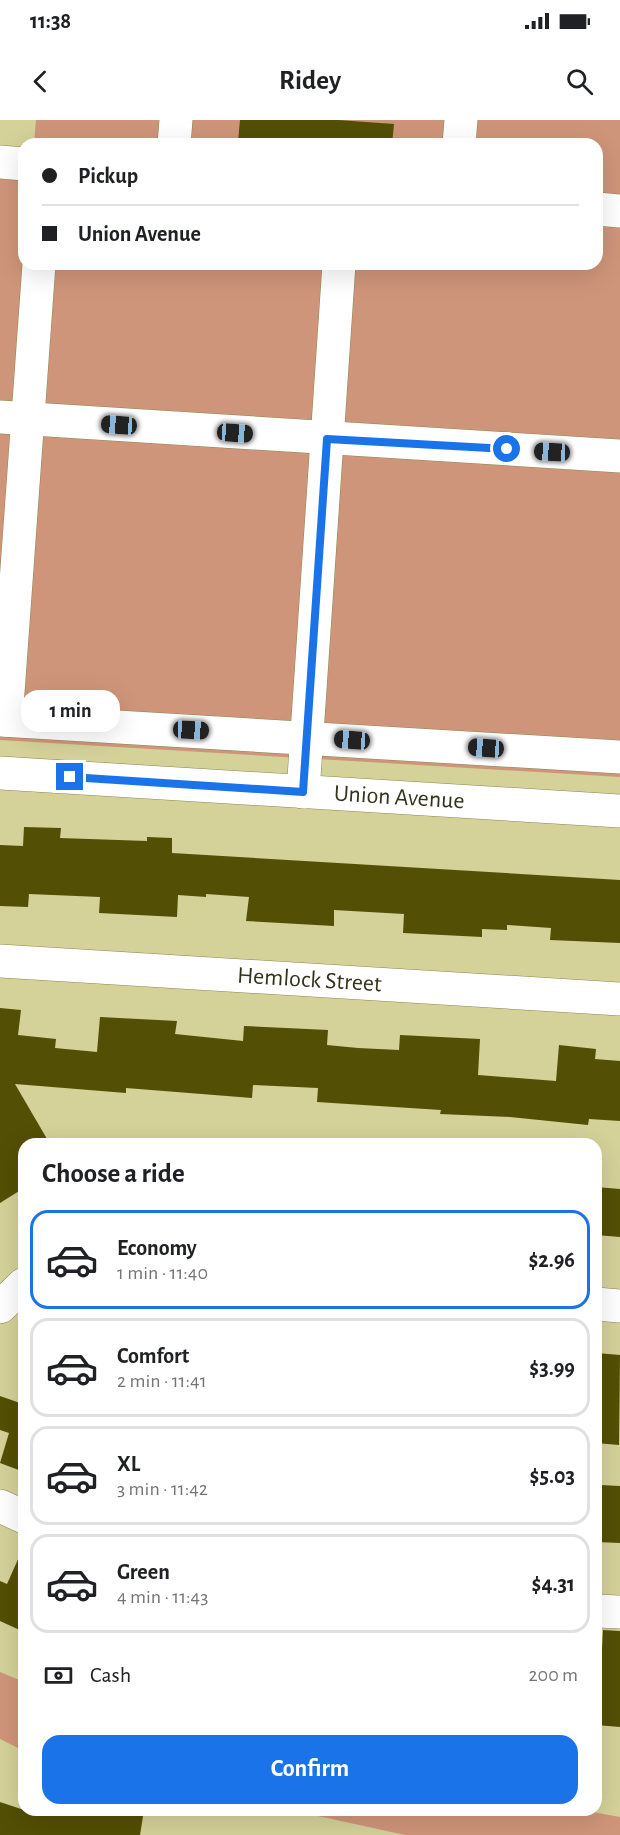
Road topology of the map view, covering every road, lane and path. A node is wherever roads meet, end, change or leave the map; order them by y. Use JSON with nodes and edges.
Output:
{"nodes":[{"id":1,"x":176,"y":120,"type":"edge"},
{"id":2,"x":460,"y":120,"type":"edge"},
{"id":3,"x":174,"y":138,"type":"edge"},
{"id":4,"x":459,"y":138,"type":"edge"},
{"id":5,"x":0,"y":162,"type":"edge"},
{"id":6,"x":18,"y":164,"type":"edge"},
{"id":7,"x":603,"y":210,"type":"edge"},
{"id":8,"x":620,"y":211,"type":"edge"},
{"id":9,"x":38,"y":270,"type":"edge"},
{"id":10,"x":339,"y":270,"type":"edge"},
{"id":11,"x":14,"y":418,"type":"edge"},
{"id":12,"x":327,"y":439,"type":"junction"},
{"id":13,"x":620,"y":456,"type":"edge"},
{"id":14,"x":3,"y":720,"type":"edge"},
{"id":15,"x":308,"y":737,"type":"junction"},
{"id":16,"x":620,"y":757,"type":"edge"},
{"id":17,"x":0,"y":773,"type":"edge"},
{"id":18,"x":303,"y":792,"type":"junction"},
{"id":19,"x":620,"y":811,"type":"edge"},
{"id":20,"x":0,"y":961,"type":"edge"},
{"id":21,"x":620,"y":999,"type":"edge"},
{"id":22,"x":18,"y":1290,"type":"edge"},
{"id":23,"x":602,"y":1304,"type":"edge"},
{"id":24,"x":620,"y":1306,"type":"edge"},
{"id":25,"x":0,"y":1307,"type":"edge"},
{"id":26,"x":0,"y":1506,"type":"edge"},
{"id":27,"x":18,"y":1514,"type":"edge"},
{"id":28,"x":602,"y":1611,"type":"edge"},
{"id":29,"x":620,"y":1612,"type":"edge"}],
"edges":[{"from":1,"to":3,"type":"street"},
{"from":2,"to":4,"type":"street"},
{"from":5,"to":6,"type":"street"},
{"from":7,"to":8,"type":"street"},
{"from":9,"to":11,"type":"street"},
{"from":10,"to":12,"type":"street"},
{"from":11,"to":12,"type":"street"},
{"from":11,"to":14,"type":"street"},
{"from":12,"to":13,"type":"street"},
{"from":12,"to":15,"type":"street"},
{"from":14,"to":15,"type":"street"},
{"from":15,"to":16,"type":"street"},
{"from":15,"to":18,"type":"street"},
{"from":17,"to":18,"type":"street","name":"Union Avenue"},
{"from":18,"to":19,"type":"street","name":"Union Avenue"},
{"from":20,"to":21,"type":"street","name":"Hemlock Street"},
{"from":22,"to":25,"type":"street"},
{"from":23,"to":24,"type":"street"},
{"from":26,"to":27,"type":"street"},
{"from":28,"to":29,"type":"street"}]}
